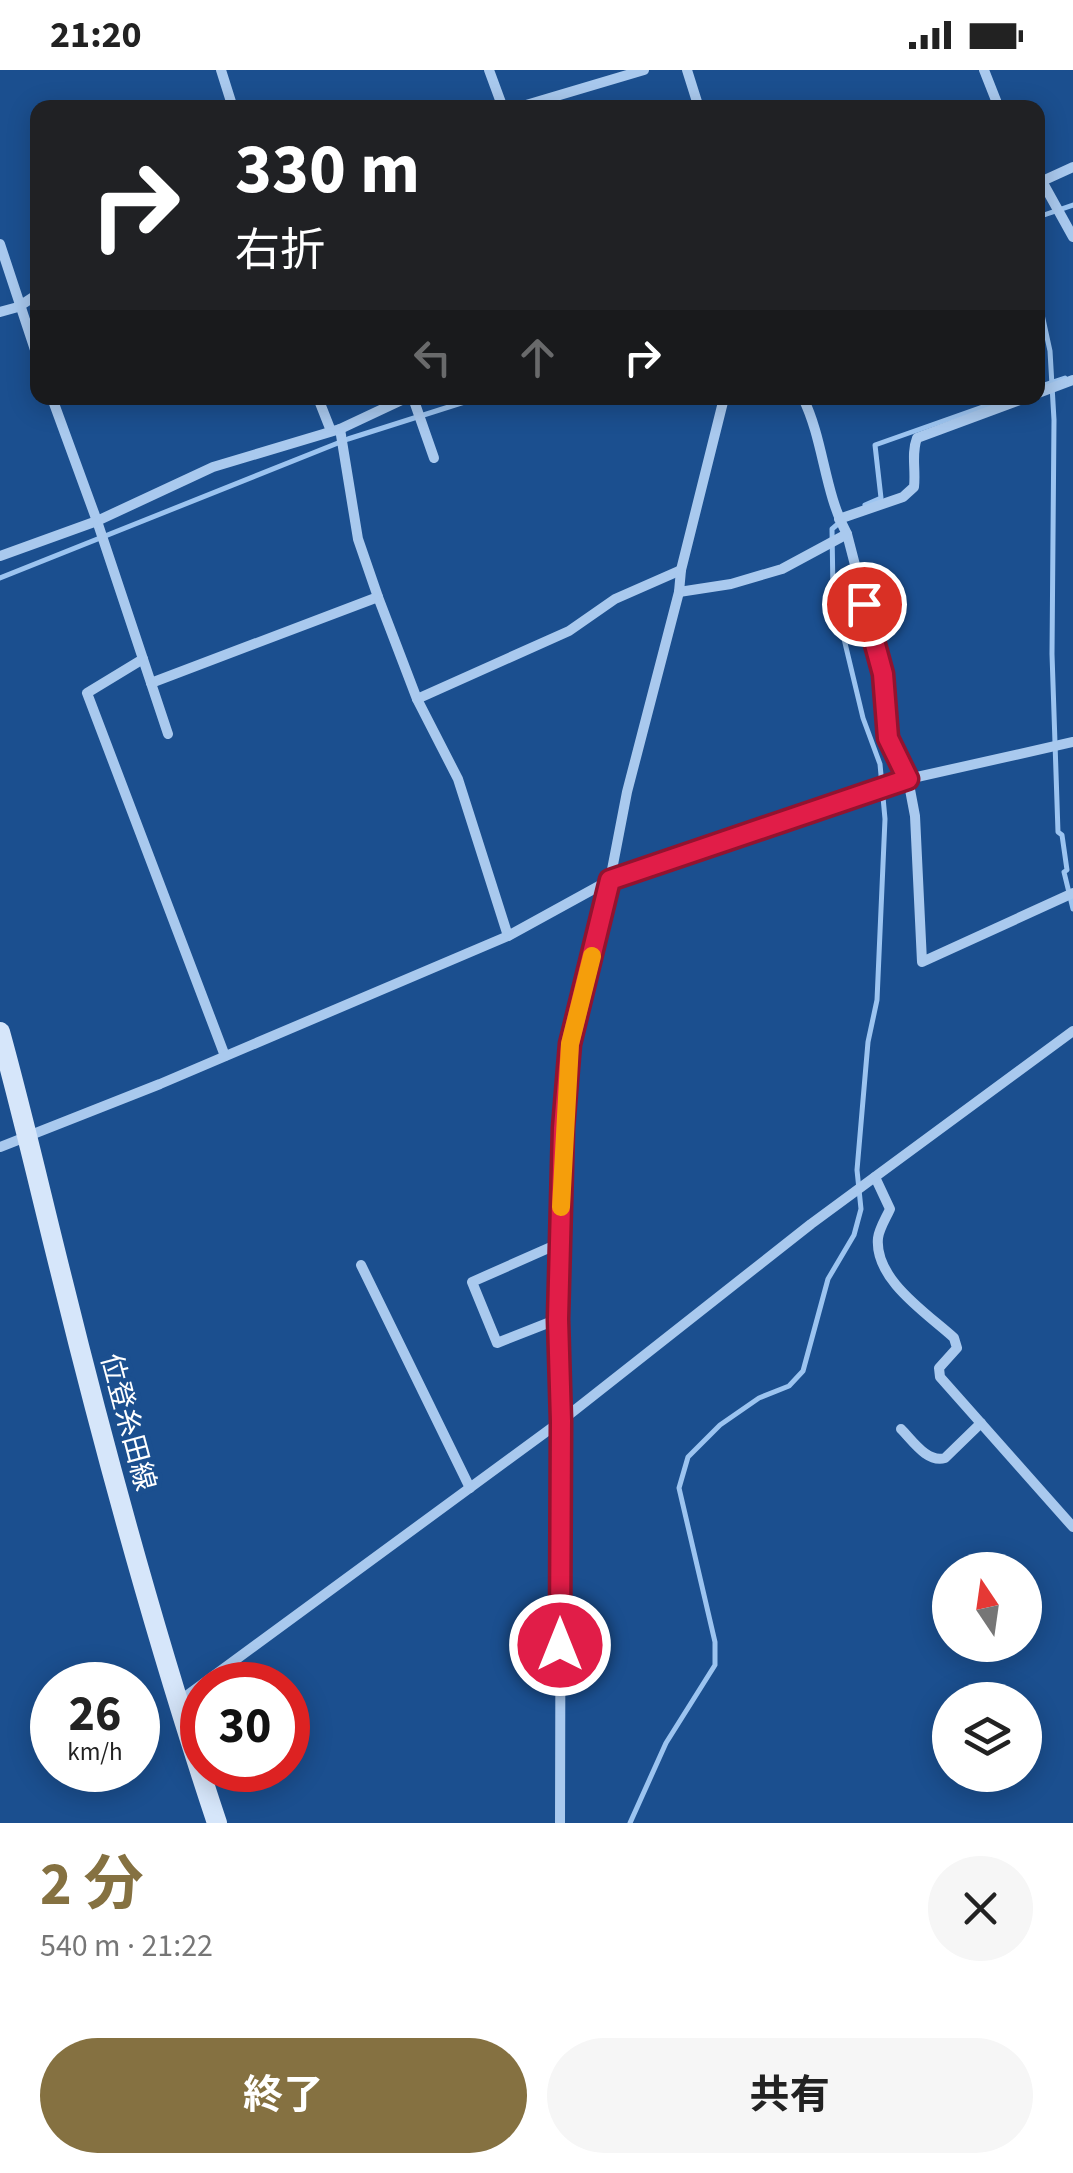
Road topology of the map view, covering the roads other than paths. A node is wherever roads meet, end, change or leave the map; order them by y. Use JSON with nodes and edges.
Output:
{"nodes":[{"id":1,"x":221,"y":70,"type":"edge"},
{"id":2,"x":489,"y":70,"type":"edge"},
{"id":3,"x":644,"y":70,"type":"edge"},
{"id":4,"x":686,"y":70,"type":"edge"},
{"id":5,"x":984,"y":70,"type":"edge"},
{"id":6,"x":231,"y":100,"type":"edge"},
{"id":7,"x":500,"y":100,"type":"edge"},
{"id":8,"x":543,"y":100,"type":"edge"},
{"id":9,"x":696,"y":100,"type":"edge"},
{"id":10,"x":996,"y":100,"type":"edge"},
{"id":11,"x":1073,"y":166,"type":"edge"},
{"id":12,"x":1045,"y":178,"type":"edge"},
{"id":13,"x":1045,"y":190,"type":"edge"},
{"id":14,"x":1073,"y":237,"type":"edge"},
{"id":15,"x":0,"y":244,"type":"edge"},
{"id":16,"x":30,"y":299,"type":"edge"},
{"id":17,"x":18,"y":307,"type":"junction"},
{"id":18,"x":0,"y":312,"type":"edge"},
{"id":19,"x":30,"y":339,"type":"edge"},
{"id":20,"x":1073,"y":380,"type":"edge"},
{"id":21,"x":1045,"y":390,"type":"edge"},
{"id":22,"x":55,"y":405,"type":"edge"},
{"id":23,"x":322,"y":405,"type":"edge"},
{"id":24,"x":372,"y":405,"type":"edge"},
{"id":25,"x":388,"y":405,"type":"edge"},
{"id":26,"x":415,"y":405,"type":"edge"},
{"id":27,"x":722,"y":405,"type":"edge"},
{"id":28,"x":806,"y":405,"type":"edge"},
{"id":29,"x":1006,"y":405,"type":"edge"},
{"id":30,"x":375,"y":410,"type":"junction"},
{"id":31,"x":336,"y":430,"type":"junction"},
{"id":32,"x":434,"y":458,"type":"dead end"},
{"id":33,"x":839,"y":519,"type":"junction"},
{"id":34,"x":98,"y":521,"type":"junction"},
{"id":35,"x":847,"y":534,"type":"junction"},
{"id":36,"x":0,"y":556,"type":"edge"},
{"id":37,"x":681,"y":570,"type":"junction"},
{"id":38,"x":679,"y":592,"type":"junction"},
{"id":39,"x":378,"y":597,"type":"junction"},
{"id":40,"x":143,"y":658,"type":"junction"},
{"id":41,"x":152,"y":683,"type":"junction"},
{"id":42,"x":417,"y":699,"type":"junction"},
{"id":43,"x":168,"y":734,"type":"dead end"},
{"id":44,"x":1073,"y":742,"type":"edge"},
{"id":45,"x":908,"y":779,"type":"junction"},
{"id":46,"x":610,"y":880,"type":"junction"},
{"id":47,"x":1073,"y":894,"type":"edge"},
{"id":48,"x":508,"y":936,"type":"junction"},
{"id":49,"x":0,"y":1032,"type":"edge"},
{"id":50,"x":1073,"y":1032,"type":"edge"},
{"id":51,"x":225,"y":1056,"type":"junction"},
{"id":52,"x":28,"y":1135,"type":"junction"},
{"id":53,"x":0,"y":1147,"type":"edge"},
{"id":54,"x":876,"y":1177,"type":"junction"},
{"id":55,"x":560,"y":1243,"type":"junction"},
{"id":56,"x":361,"y":1265,"type":"dead end"},
{"id":57,"x":558,"y":1319,"type":"junction"},
{"id":58,"x":561,"y":1421,"type":"junction"},
{"id":59,"x":981,"y":1423,"type":"junction"},
{"id":60,"x":901,"y":1429,"type":"dead end"},
{"id":61,"x":470,"y":1488,"type":"junction"},
{"id":62,"x":1073,"y":1527,"type":"edge"},
{"id":63,"x":177,"y":1703,"type":"junction"},
{"id":64,"x":217,"y":1823,"type":"edge"},
{"id":65,"x":560,"y":1823,"type":"edge"}],
"edges":[{"from":1,"to":6,"type":"street"},
{"from":2,"to":7,"type":"street"},
{"from":3,"to":8,"type":"street"},
{"from":4,"to":9,"type":"street"},
{"from":5,"to":10,"type":"street"},
{"from":11,"to":12,"type":"street"},
{"from":13,"to":14,"type":"street"},
{"from":15,"to":17,"type":"street"},
{"from":16,"to":17,"type":"street"},
{"from":17,"to":18,"type":"street"},
{"from":17,"to":19,"type":"street"},
{"from":20,"to":21,"type":"street"},
{"from":22,"to":34,"type":"street"},
{"from":23,"to":31,"type":"street"},
{"from":24,"to":30,"type":"street"},
{"from":25,"to":30,"type":"street"},
{"from":26,"to":32,"type":"street"},
{"from":27,"to":37,"type":"street"},
{"from":28,"to":33,"type":"street"},
{"from":29,"to":33,"type":"street"},
{"from":30,"to":31,"type":"street"},
{"from":31,"to":34,"type":"street"},
{"from":31,"to":39,"type":"street"},
{"from":33,"to":35,"type":"street"},
{"from":34,"to":36,"type":"street"},
{"from":34,"to":40,"type":"street"},
{"from":35,"to":38,"type":"street"},
{"from":35,"to":45,"type":"street"},
{"from":37,"to":38,"type":"street"},
{"from":37,"to":42,"type":"street"},
{"from":38,"to":46,"type":"street"},
{"from":39,"to":41,"type":"street"},
{"from":39,"to":42,"type":"street"},
{"from":40,"to":41,"type":"street"},
{"from":40,"to":51,"type":"street"},
{"from":41,"to":43,"type":"street"},
{"from":42,"to":48,"type":"street"},
{"from":44,"to":45,"type":"street"},
{"from":45,"to":46,"type":"street"},
{"from":45,"to":47,"type":"street"},
{"from":46,"to":48,"type":"street"},
{"from":46,"to":55,"type":"street"},
{"from":48,"to":51,"type":"street"},
{"from":49,"to":52,"type":"main road","name":"位登糸田線"},
{"from":50,"to":54,"type":"street"},
{"from":51,"to":52,"type":"street"},
{"from":52,"to":53,"type":"street"},
{"from":52,"to":63,"type":"main road","name":"位登糸田線"},
{"from":54,"to":58,"type":"street"},
{"from":54,"to":59,"type":"street"},
{"from":55,"to":57,"type":"street"},
{"from":55,"to":57,"type":"street"},
{"from":56,"to":61,"type":"street"},
{"from":57,"to":58,"type":"street"},
{"from":58,"to":61,"type":"street"},
{"from":58,"to":65,"type":"street"},
{"from":59,"to":60,"type":"street"},
{"from":59,"to":62,"type":"street"},
{"from":61,"to":63,"type":"street"},
{"from":63,"to":64,"type":"main road","name":"位登糸田線"}]}
